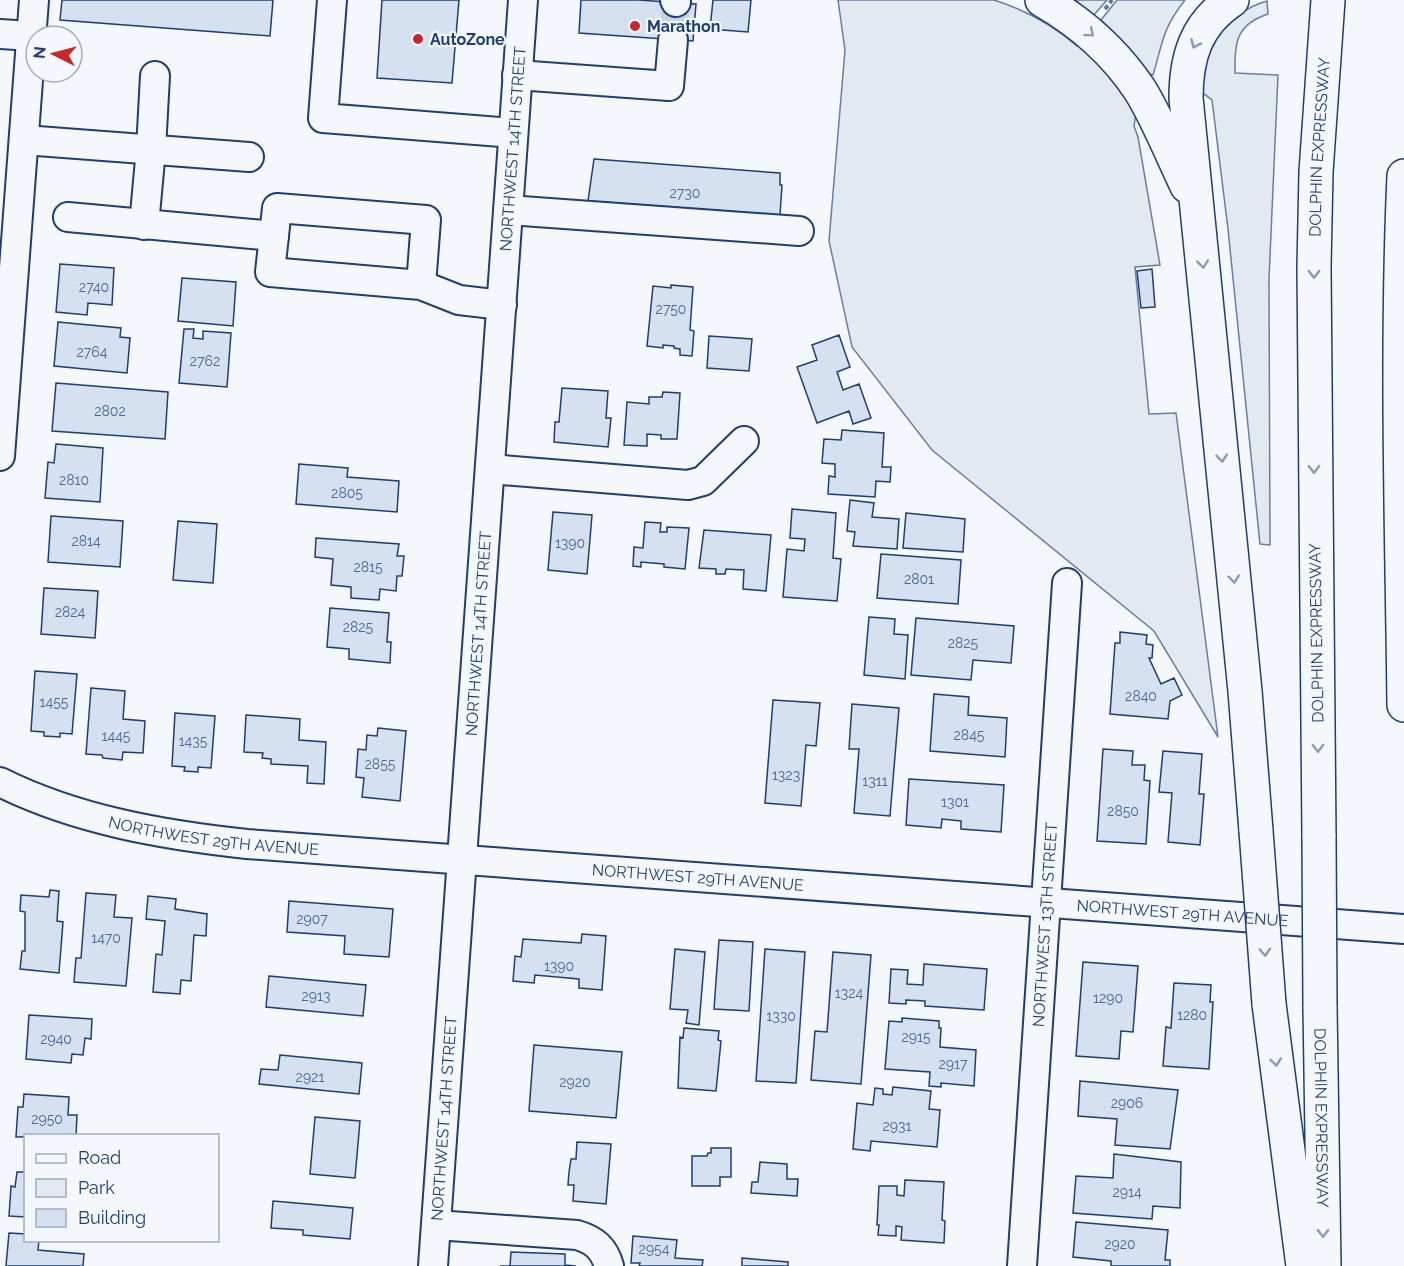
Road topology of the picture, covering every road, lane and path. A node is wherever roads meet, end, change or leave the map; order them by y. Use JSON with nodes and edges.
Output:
{"nodes":[{"id":1,"x":34,"y":0,"type":"edge"},
{"id":2,"x":332,"y":0,"type":"edge"},
{"id":3,"x":523,"y":0,"type":"edge"},
{"id":4,"x":1042,"y":0,"type":"edge"},
{"id":5,"x":1232,"y":0,"type":"edge"},
{"id":6,"x":1328,"y":0,"type":"edge"},
{"id":7,"x":32,"y":24,"type":"edge"},
{"id":8,"x":0,"y":34,"type":"edge"},
{"id":9,"x":24,"y":36,"type":"edge"},
{"id":10,"x":673,"y":40,"type":"tunnel mouth"},
{"id":11,"x":517,"y":75,"type":"junction"},
{"id":12,"x":155,"y":76,"type":"dead end"},
{"id":13,"x":28,"y":84,"type":"edge"},
{"id":14,"x":513,"y":132,"type":"junction"},
{"id":15,"x":24,"y":140,"type":"junction"},
{"id":16,"x":151,"y":149,"type":"junction"},
{"id":17,"x":249,"y":157,"type":"dead end"},
{"id":18,"x":1404,"y":176,"type":"edge"},
{"id":19,"x":1197,"y":206,"type":"junction"},
{"id":20,"x":508,"y":210,"type":"junction"},
{"id":21,"x":68,"y":218,"type":"dead end"},
{"id":22,"x":144,"y":225,"type":"junction"},
{"id":23,"x":799,"y":231,"type":"dead end"},
{"id":24,"x":274,"y":236,"type":"junction"},
{"id":25,"x":421,"y":285,"type":"junction"},
{"id":26,"x":502,"y":305,"type":"junction"},
{"id":27,"x":2,"y":400,"type":"edge"},
{"id":28,"x":744,"y":441,"type":"dead end"},
{"id":29,"x":0,"y":456,"type":"edge"},
{"id":30,"x":490,"y":470,"type":"junction"},
{"id":31,"x":1067,"y":583,"type":"dead end"},
{"id":32,"x":1404,"y":705,"type":"edge"},
{"id":33,"x":0,"y":782,"type":"edge"},
{"id":34,"x":462,"y":858,"type":"junction"},
{"id":35,"x":1046,"y":902,"type":"junction"},
{"id":36,"x":1404,"y":929,"type":"edge"},
{"id":37,"x":436,"y":1225,"type":"junction"},
{"id":38,"x":433,"y":1266,"type":"edge"},
{"id":39,"x":609,"y":1266,"type":"edge"},
{"id":40,"x":1022,"y":1266,"type":"edge"},
{"id":41,"x":1303,"y":1266,"type":"edge"},
{"id":42,"x":1324,"y":1266,"type":"edge"}],
"edges":[{"from":1,"to":7,"type":"street"},
{"from":2,"to":14,"type":"street"},
{"from":3,"to":11,"type":"street","name":"NORTHWEST 14TH STREET"},
{"from":4,"to":19,"type":"highway","one_way":true},
{"from":5,"to":19,"type":"highway","one_way":true},
{"from":6,"to":42,"type":"highway","name":"DOLPHIN EXPRESSWAY","one_way":true,"bridge":true},
{"from":8,"to":9,"type":"street"},
{"from":10,"to":11,"type":"street"},
{"from":11,"to":14,"type":"street","name":"NORTHWEST 14TH STREET"},
{"from":12,"to":16,"type":"street"},
{"from":13,"to":15,"type":"street"},
{"from":14,"to":20,"type":"street","name":"NORTHWEST 14TH STREET"},
{"from":15,"to":16,"type":"street"},
{"from":15,"to":27,"type":"street"},
{"from":16,"to":17,"type":"street"},
{"from":16,"to":22,"type":"street"},
{"from":18,"to":32,"type":"highway"},
{"from":19,"to":41,"type":"highway","one_way":true,"bridge":true},
{"from":20,"to":23,"type":"street"},
{"from":20,"to":26,"type":"street","name":"NORTHWEST 14TH STREET"},
{"from":21,"to":22,"type":"street"},
{"from":22,"to":24,"type":"street"},
{"from":24,"to":25,"type":"street"},
{"from":24,"to":25,"type":"street"},
{"from":25,"to":26,"type":"street"},
{"from":26,"to":30,"type":"street","name":"NORTHWEST 14TH STREET"},
{"from":27,"to":29,"type":"street"},
{"from":28,"to":30,"type":"street"},
{"from":30,"to":34,"type":"street","name":"NORTHWEST 14TH STREET"},
{"from":31,"to":35,"type":"street","name":"NORTHWEST 13TH STREET"},
{"from":33,"to":34,"type":"street","name":"NORTHWEST 29TH AVENUE"},
{"from":34,"to":35,"type":"street","name":"NORTHWEST 29TH AVENUE"},
{"from":34,"to":37,"type":"street","name":"NORTHWEST 14TH STREET"},
{"from":35,"to":36,"type":"street","name":"NORTHWEST 29TH AVENUE"},
{"from":35,"to":40,"type":"street","name":"NORTHWEST 13TH STREET"},
{"from":37,"to":38,"type":"street","name":"NORTHWEST 14TH STREET"},
{"from":37,"to":39,"type":"street"}]}
